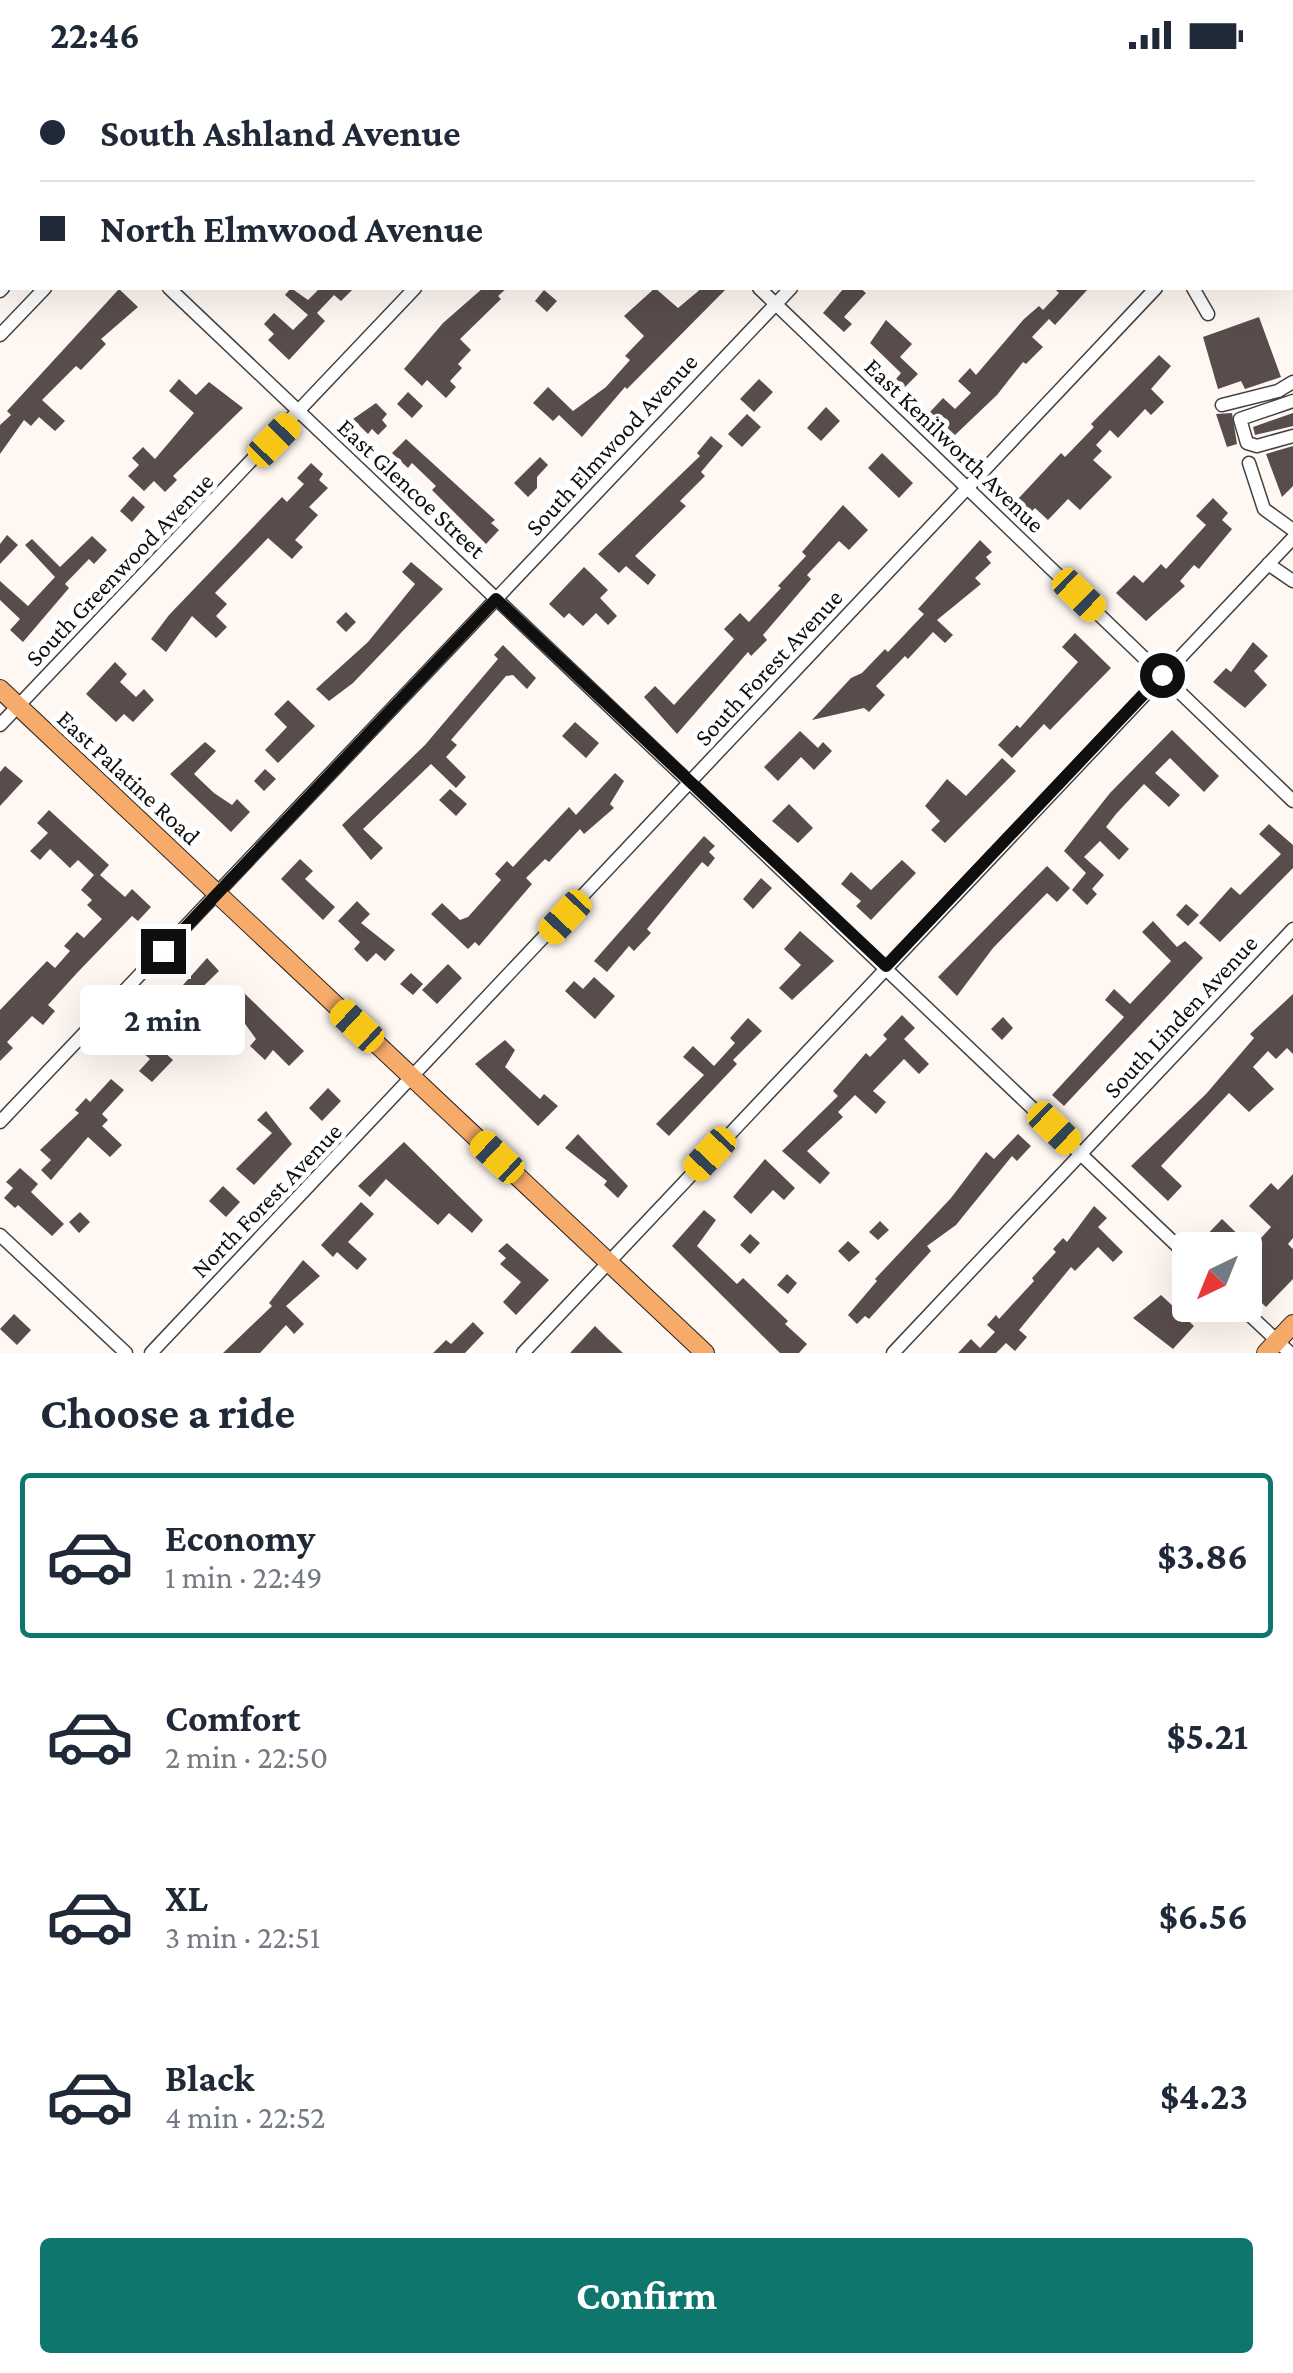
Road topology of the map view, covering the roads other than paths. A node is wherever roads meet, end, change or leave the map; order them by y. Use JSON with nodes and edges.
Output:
{"nodes":[{"id":1,"x":42,"y":290,"type":"edge"},
{"id":2,"x":172,"y":290,"type":"edge"},
{"id":3,"x":414,"y":290,"type":"edge"},
{"id":4,"x":760,"y":290,"type":"edge"},
{"id":5,"x":789,"y":290,"type":"edge"},
{"id":6,"x":1154,"y":290,"type":"edge"},
{"id":7,"x":1195,"y":290,"type":"edge"},
{"id":8,"x":776,"y":304,"type":"junction"},
{"id":9,"x":1208,"y":314,"type":"dead end"},
{"id":10,"x":0,"y":335,"type":"edge"},
{"id":11,"x":1293,"y":382,"type":"edge"},
{"id":12,"x":1293,"y":401,"type":"edge"},
{"id":13,"x":1222,"y":405,"type":"dead end"},
{"id":14,"x":300,"y":414,"type":"junction"},
{"id":15,"x":1293,"y":436,"type":"edge"},
{"id":16,"x":1249,"y":463,"type":"dead end"},
{"id":17,"x":968,"y":488,"type":"junction"},
{"id":18,"x":1293,"y":530,"type":"edge"},
{"id":19,"x":1293,"y":538,"type":"edge"},
{"id":20,"x":1268,"y":564,"type":"junction"},
{"id":21,"x":1293,"y":581,"type":"edge"},
{"id":22,"x":496,"y":599,"type":"junction"},
{"id":23,"x":1162,"y":675,"type":"junction"},
{"id":24,"x":0,"y":689,"type":"edge"},
{"id":25,"x":18,"y":706,"type":"junction"},
{"id":26,"x":0,"y":725,"type":"edge"},
{"id":27,"x":691,"y":782,"type":"junction"},
{"id":28,"x":1293,"y":802,"type":"edge"},
{"id":29,"x":217,"y":894,"type":"junction"},
{"id":30,"x":1293,"y":928,"type":"edge"},
{"id":31,"x":886,"y":966,"type":"junction"},
{"id":32,"x":413,"y":1078,"type":"junction"},
{"id":33,"x":0,"y":1122,"type":"edge"},
{"id":34,"x":1082,"y":1155,"type":"junction"},
{"id":35,"x":0,"y":1235,"type":"edge"},
{"id":36,"x":1172,"y":1241,"type":"edge"},
{"id":37,"x":608,"y":1262,"type":"junction"},
{"id":38,"x":1254,"y":1322,"type":"edge"},
{"id":39,"x":1293,"y":1324,"type":"edge"},
{"id":40,"x":1277,"y":1349,"type":"edge"},
{"id":41,"x":126,"y":1353,"type":"edge"},
{"id":42,"x":151,"y":1353,"type":"edge"},
{"id":43,"x":524,"y":1353,"type":"edge"},
{"id":44,"x":705,"y":1353,"type":"edge"},
{"id":45,"x":894,"y":1353,"type":"edge"}],
"edges":[{"from":1,"to":10,"type":"street"},
{"from":2,"to":14,"type":"street","name":"East Glencoe Street"},
{"from":3,"to":14,"type":"street","name":"South Greenwood Avenue"},
{"from":4,"to":8,"type":"street","name":"East Kenilworth Avenue"},
{"from":5,"to":8,"type":"street","name":"South Elmwood Avenue"},
{"from":6,"to":17,"type":"street","name":"South Forest Avenue"},
{"from":7,"to":9,"type":"street"},
{"from":8,"to":17,"type":"street","name":"East Kenilworth Avenue"},
{"from":8,"to":22,"type":"street","name":"South Elmwood Avenue"},
{"from":11,"to":13,"type":"street"},
{"from":12,"to":15,"type":"street"},
{"from":14,"to":22,"type":"street","name":"East Glencoe Street"},
{"from":14,"to":25,"type":"street","name":"South Greenwood Avenue"},
{"from":16,"to":18,"type":"street"},
{"from":17,"to":23,"type":"street","name":"East Kenilworth Avenue"},
{"from":17,"to":27,"type":"street","name":"South Forest Avenue"},
{"from":19,"to":20,"type":"street"},
{"from":20,"to":21,"type":"street"},
{"from":20,"to":23,"type":"street"},
{"from":22,"to":27,"type":"street","name":"East Glencoe Street"},
{"from":22,"to":29,"type":"street","name":"South Elmwood Avenue"},
{"from":23,"to":28,"type":"street","name":"East Kenilworth Avenue"},
{"from":23,"to":31,"type":"street"},
{"from":24,"to":25,"type":"main road","name":"East Palatine Road"},
{"from":25,"to":26,"type":"street","name":"South Greenwood Avenue"},
{"from":25,"to":29,"type":"main road","name":"East Palatine Road"},
{"from":27,"to":31,"type":"street","name":"East Glencoe Street"},
{"from":27,"to":32,"type":"street","name":"South Forest Avenue"},
{"from":29,"to":32,"type":"main road","name":"East Palatine Road"},
{"from":29,"to":33,"type":"street","name":"South Elmwood Avenue"},
{"from":30,"to":34,"type":"street","name":"South Linden Avenue"},
{"from":31,"to":34,"type":"street","name":"East Glencoe Street"},
{"from":31,"to":37,"type":"street"},
{"from":32,"to":37,"type":"main road","name":"East Palatine Road"},
{"from":32,"to":42,"type":"street","name":"North Forest Avenue"},
{"from":34,"to":36,"type":"street","name":"East Glencoe Street"},
{"from":34,"to":45,"type":"street","name":"South Linden Avenue"},
{"from":35,"to":41,"type":"street"},
{"from":37,"to":43,"type":"street"},
{"from":37,"to":44,"type":"main road","name":"East Palatine Road"},
{"from":38,"to":40,"type":"street"},
{"from":39,"to":40,"type":"main road"}]}
